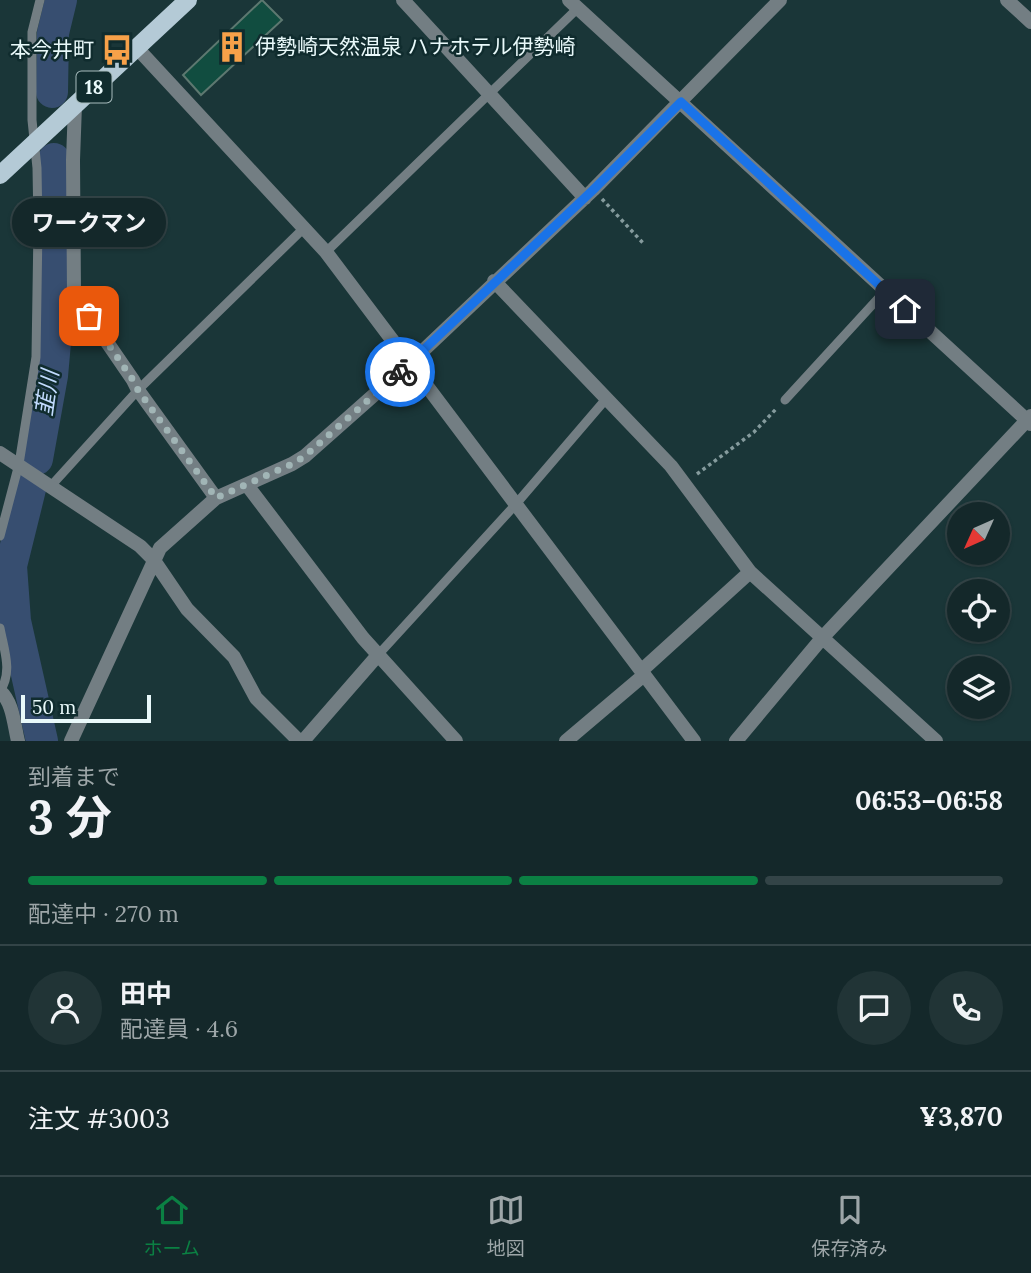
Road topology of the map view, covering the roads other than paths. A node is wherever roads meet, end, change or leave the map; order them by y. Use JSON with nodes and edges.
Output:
{"nodes":[{"id":1,"x":40,"y":0,"type":"edge"},
{"id":2,"x":188,"y":0,"type":"edge"},
{"id":3,"x":403,"y":0,"type":"edge"},
{"id":4,"x":780,"y":0,"type":"edge"},
{"id":5,"x":1007,"y":0,"type":"edge"},
{"id":6,"x":573,"y":4,"type":"edge"},
{"id":7,"x":1031,"y":22,"type":"edge"},
{"id":8,"x":137,"y":48,"type":"junction"},
{"id":9,"x":489,"y":93,"type":"junction"},
{"id":10,"x":681,"y":102,"type":"junction"},
{"id":11,"x":75,"y":105,"type":"junction"},
{"id":12,"x":34,"y":143,"type":"junction"},
{"id":13,"x":0,"y":175,"type":"edge"},
{"id":14,"x":589,"y":194,"type":"junction"},
{"id":15,"x":304,"y":228,"type":"junction"},
{"id":16,"x":326,"y":252,"type":"junction"},
{"id":17,"x":494,"y":281,"type":"junction"},
{"id":18,"x":885,"y":291,"type":"junction"},
{"id":19,"x":410,"y":363,"type":"junction"},
{"id":20,"x":138,"y":390,"type":"junction"},
{"id":21,"x":606,"y":399,"type":"junction"},
{"id":22,"x":785,"y":400,"type":"road end"},
{"id":23,"x":1030,"y":420,"type":"edge"},
{"id":24,"x":0,"y":453,"type":"edge"},
{"id":25,"x":19,"y":464,"type":"junction"},
{"id":26,"x":247,"y":485,"type":"junction"},
{"id":27,"x":50,"y":487,"type":"junction"},
{"id":28,"x":216,"y":498,"type":"junction"},
{"id":29,"x":516,"y":504,"type":"junction"},
{"id":30,"x":0,"y":536,"type":"edge"},
{"id":31,"x":153,"y":559,"type":"junction"},
{"id":32,"x":750,"y":572,"type":"junction"},
{"id":33,"x":0,"y":628,"type":"edge"},
{"id":34,"x":823,"y":637,"type":"junction"},
{"id":35,"x":378,"y":654,"type":"junction"},
{"id":36,"x":643,"y":673,"type":"junction"},
{"id":37,"x":0,"y":691,"type":"edge"},
{"id":38,"x":18,"y":741,"type":"edge"},
{"id":39,"x":71,"y":741,"type":"edge"},
{"id":40,"x":301,"y":741,"type":"edge"},
{"id":41,"x":456,"y":741,"type":"edge"},
{"id":42,"x":566,"y":741,"type":"edge"},
{"id":43,"x":694,"y":741,"type":"edge"},
{"id":44,"x":736,"y":741,"type":"edge"},
{"id":45,"x":936,"y":741,"type":"edge"}],
"edges":[{"from":1,"to":12,"type":"lane"},
{"from":2,"to":8,"type":"main road","number":"18"},
{"from":3,"to":9,"type":"street"},
{"from":4,"to":10,"type":"street"},
{"from":5,"to":7,"type":"street"},
{"from":6,"to":9,"type":"lane"},
{"from":6,"to":10,"type":"street"},
{"from":8,"to":11,"type":"main road","number":"18"},
{"from":8,"to":15,"type":"street"},
{"from":9,"to":14,"type":"street"},
{"from":9,"to":16,"type":"lane"},
{"from":10,"to":14,"type":"street"},
{"from":10,"to":18,"type":"street"},
{"from":11,"to":12,"type":"main road","number":"18"},
{"from":11,"to":20,"type":"street"},
{"from":12,"to":13,"type":"main road","number":"18"},
{"from":12,"to":25,"type":"lane"},
{"from":14,"to":17,"type":"street"},
{"from":15,"to":16,"type":"street"},
{"from":15,"to":20,"type":"lane"},
{"from":16,"to":19,"type":"street"},
{"from":17,"to":19,"type":"street"},
{"from":17,"to":21,"type":"street"},
{"from":18,"to":22,"type":"lane"},
{"from":18,"to":23,"type":"street"},
{"from":19,"to":26,"type":"street"},
{"from":19,"to":29,"type":"street"},
{"from":20,"to":27,"type":"lane"},
{"from":20,"to":28,"type":"street"},
{"from":21,"to":29,"type":"lane"},
{"from":21,"to":32,"type":"street"},
{"from":23,"to":34,"type":"street"},
{"from":24,"to":25,"type":"street"},
{"from":25,"to":27,"type":"street"},
{"from":25,"to":30,"type":"lane"},
{"from":26,"to":28,"type":"street"},
{"from":26,"to":35,"type":"street"},
{"from":27,"to":31,"type":"street"},
{"from":28,"to":31,"type":"street"},
{"from":29,"to":35,"type":"lane"},
{"from":29,"to":36,"type":"street"},
{"from":31,"to":39,"type":"street"},
{"from":31,"to":40,"type":"street"},
{"from":32,"to":34,"type":"street"},
{"from":32,"to":36,"type":"street"},
{"from":33,"to":37,"type":"lane"},
{"from":34,"to":44,"type":"street"},
{"from":34,"to":45,"type":"street"},
{"from":35,"to":40,"type":"street"},
{"from":35,"to":41,"type":"street"},
{"from":36,"to":42,"type":"street"},
{"from":36,"to":43,"type":"street"},
{"from":37,"to":38,"type":"street"}]}
